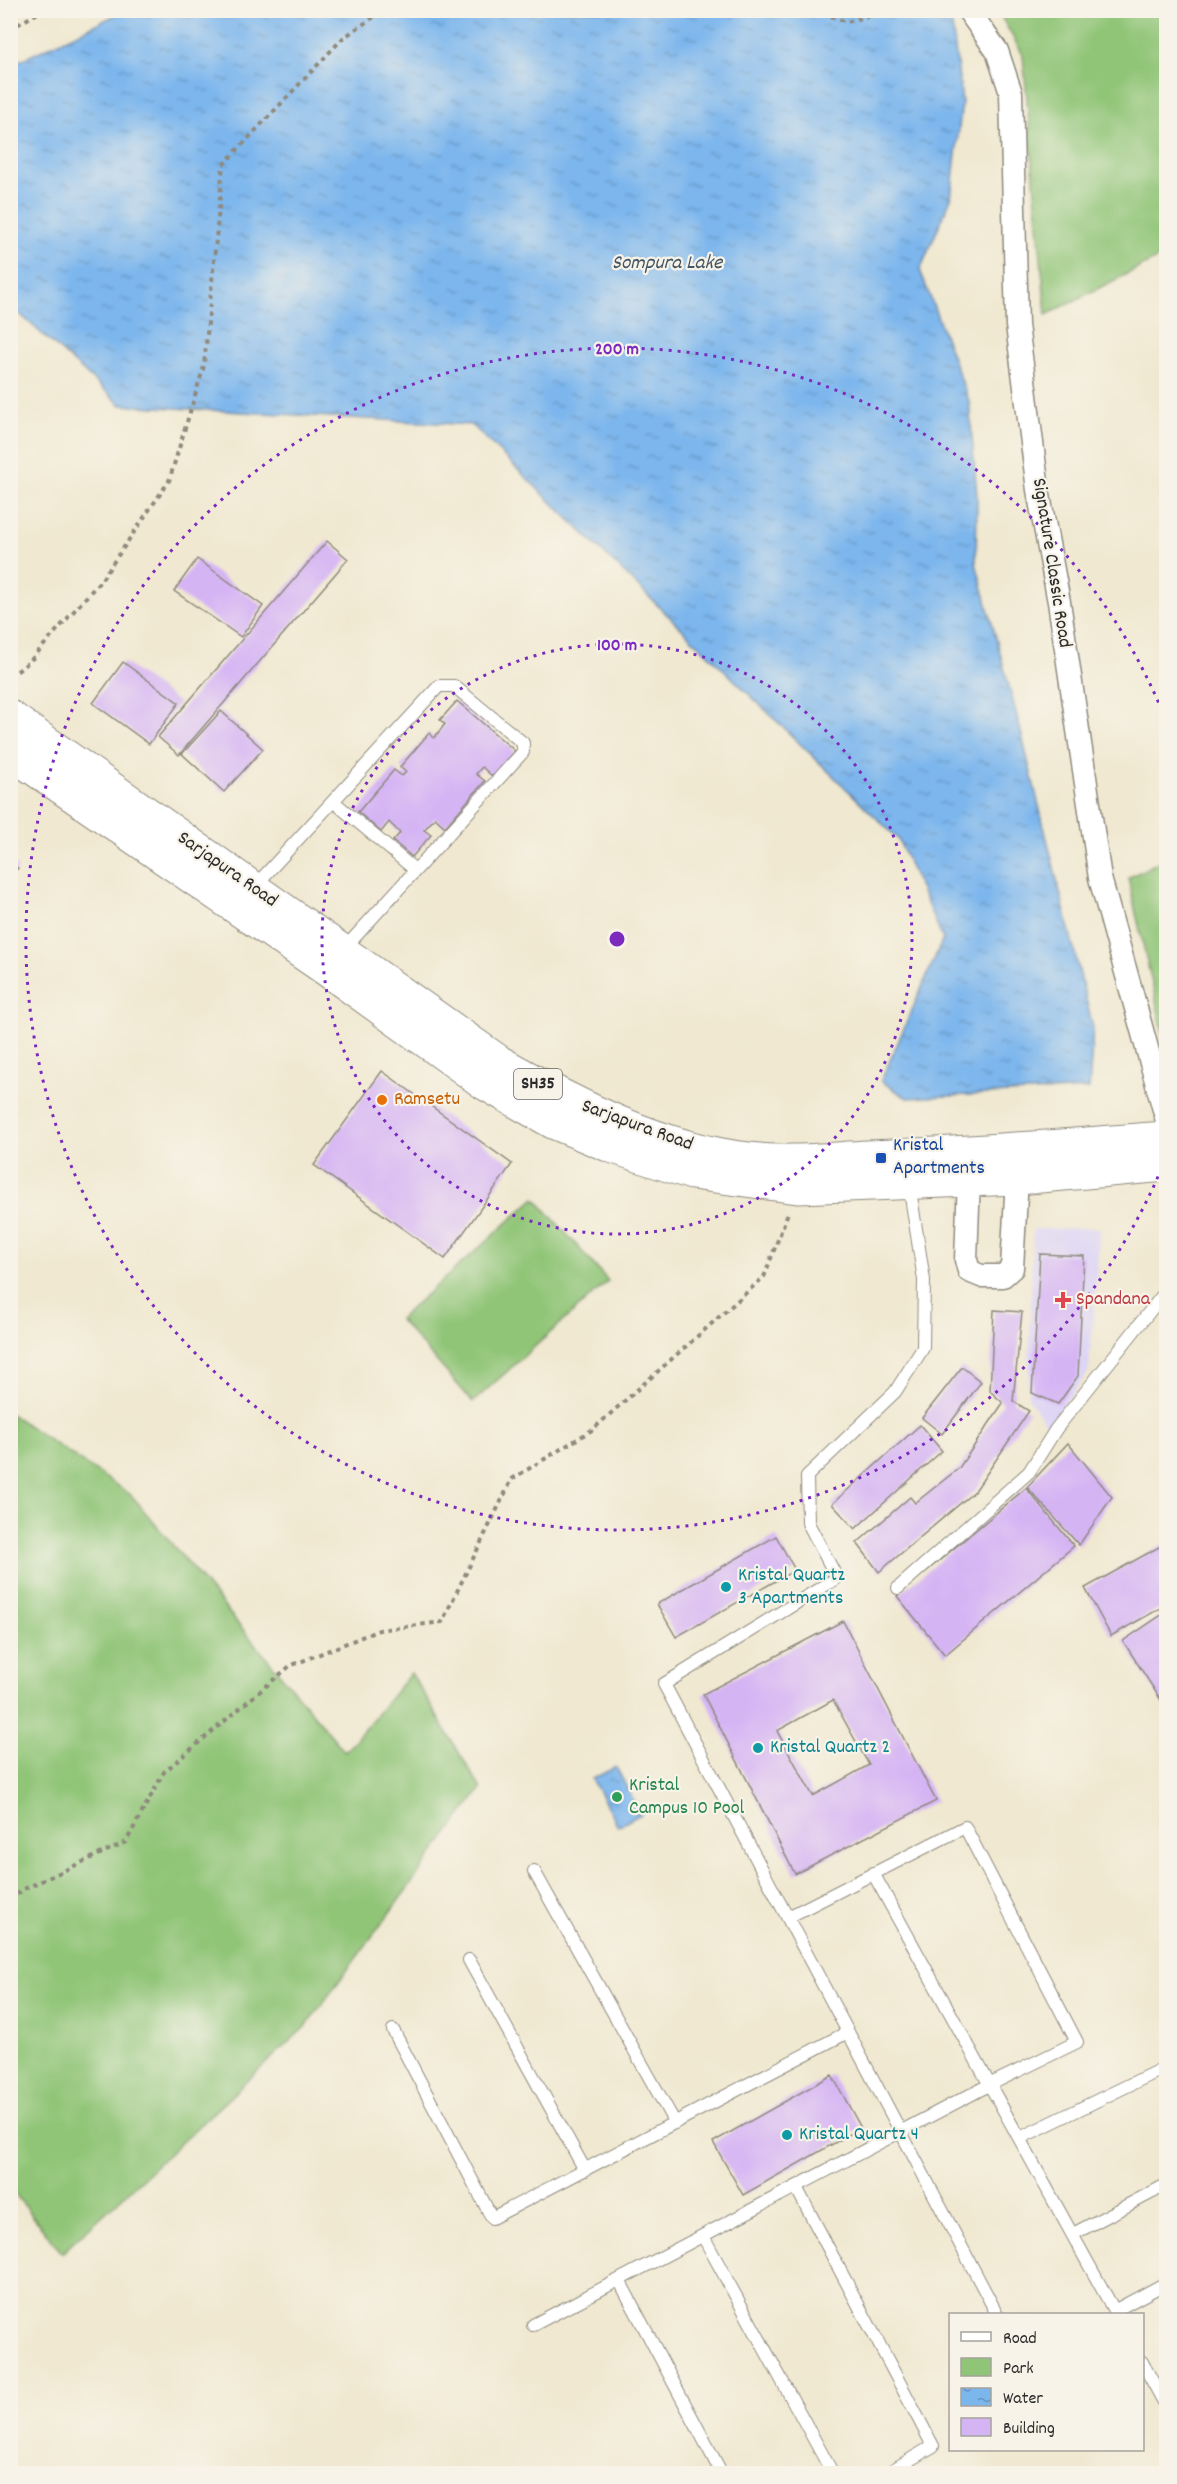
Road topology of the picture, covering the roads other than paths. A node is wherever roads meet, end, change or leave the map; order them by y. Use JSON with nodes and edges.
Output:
{"nodes":[{"id":1,"x":968,"y":10,"type":"edge"},
{"id":2,"x":10,"y":717,"type":"edge"},
{"id":3,"x":10,"y":752,"type":"edge"},
{"id":4,"x":333,"y":801,"type":"junction"},
{"id":5,"x":181,"y":853,"type":"junction"},
{"id":6,"x":414,"y":870,"type":"junction"},
{"id":7,"x":254,"y":888,"type":"junction"},
{"id":8,"x":341,"y":951,"type":"junction"},
{"id":9,"x":1167,"y":1117,"type":"edge"},
{"id":10,"x":1167,"y":1138,"type":"edge"},
{"id":11,"x":1167,"y":1165,"type":"edge"},
{"id":12,"x":907,"y":1169,"type":"junction"},
{"id":13,"x":1017,"y":1178,"type":"junction"},
{"id":14,"x":969,"y":1179,"type":"junction"},
{"id":15,"x":1167,"y":1291,"type":"edge"},
{"id":16,"x":898,"y":1588,"type":"dead end"},
{"id":17,"x":534,"y":1871,"type":"dead end"},
{"id":18,"x":873,"y":1873,"type":"junction"},
{"id":19,"x":788,"y":1917,"type":"junction"},
{"id":20,"x":469,"y":1960,"type":"dead end"},
{"id":21,"x":393,"y":2030,"type":"dead end"},
{"id":22,"x":848,"y":2032,"type":"junction"},
{"id":23,"x":1167,"y":2067,"type":"edge"},
{"id":24,"x":991,"y":2084,"type":"junction"},
{"id":25,"x":675,"y":2122,"type":"junction"},
{"id":26,"x":901,"y":2132,"type":"junction"},
{"id":27,"x":1020,"y":2138,"type":"junction"},
{"id":28,"x":585,"y":2170,"type":"junction"},
{"id":29,"x":1167,"y":2185,"type":"edge"},
{"id":30,"x":796,"y":2187,"type":"junction"},
{"id":31,"x":1073,"y":2234,"type":"junction"},
{"id":32,"x":703,"y":2236,"type":"junction"},
{"id":33,"x":619,"y":2280,"type":"junction"},
{"id":34,"x":1167,"y":2283,"type":"edge"},
{"id":35,"x":997,"y":2313,"type":"edge"},
{"id":36,"x":1115,"y":2313,"type":"edge"},
{"id":37,"x":533,"y":2325,"type":"dead end"},
{"id":38,"x":1144,"y":2364,"type":"edge"},
{"id":39,"x":1163,"y":2393,"type":"edge"},
{"id":40,"x":1167,"y":2406,"type":"edge"},
{"id":41,"x":722,"y":2474,"type":"edge"},
{"id":42,"x":833,"y":2474,"type":"edge"},
{"id":43,"x":886,"y":2474,"type":"edge"}],
"edges":[{"from":1,"to":9,"type":"street","name":"Signature Classic Road"},
{"from":2,"to":5,"type":"main road","name":"Sarjapura Road","number":"SH35"},
{"from":3,"to":5,"type":"main road","name":"Sarjapura Road"},
{"from":4,"to":6,"type":"lane"},
{"from":4,"to":6,"type":"lane"},
{"from":4,"to":7,"type":"lane"},
{"from":5,"to":7,"type":"main road","name":"Sarjapura Road","number":"SH35"},
{"from":5,"to":12,"type":"main road","name":"Sarjapura Road"},
{"from":6,"to":8,"type":"lane"},
{"from":7,"to":8,"type":"main road","name":"Sarjapura Road","number":"SH35"},
{"from":8,"to":12,"type":"main road","name":"Sarjapura Road","number":"SH35"},
{"from":10,"to":12,"type":"main road","name":"Sarjapura Road","number":"SH35"},
{"from":11,"to":13,"type":"main road","name":"Sarjapura Road"},
{"from":12,"to":14,"type":"main road","name":"Sarjapura Road"},
{"from":12,"to":19,"type":"lane"},
{"from":13,"to":14,"type":"main road","name":"Sarjapura Road"},
{"from":13,"to":14,"type":"street"},
{"from":15,"to":16,"type":"lane"},
{"from":17,"to":25,"type":"lane"},
{"from":18,"to":19,"type":"lane"},
{"from":18,"to":24,"type":"lane"},
{"from":18,"to":24,"type":"lane"},
{"from":19,"to":22,"type":"lane"},
{"from":20,"to":28,"type":"lane"},
{"from":21,"to":28,"type":"lane"},
{"from":22,"to":25,"type":"lane"},
{"from":22,"to":26,"type":"lane"},
{"from":23,"to":27,"type":"lane"},
{"from":24,"to":26,"type":"lane"},
{"from":24,"to":27,"type":"lane"},
{"from":25,"to":28,"type":"lane"},
{"from":26,"to":30,"type":"lane"},
{"from":26,"to":35,"type":"lane"},
{"from":27,"to":31,"type":"lane"},
{"from":29,"to":31,"type":"lane"},
{"from":30,"to":32,"type":"lane"},
{"from":30,"to":43,"type":"lane"},
{"from":31,"to":36,"type":"lane"},
{"from":32,"to":33,"type":"lane"},
{"from":32,"to":42,"type":"lane"},
{"from":33,"to":37,"type":"lane"},
{"from":33,"to":41,"type":"lane"},
{"from":34,"to":36,"type":"lane"},
{"from":38,"to":39,"type":"lane"},
{"from":39,"to":40,"type":"lane"}]}
